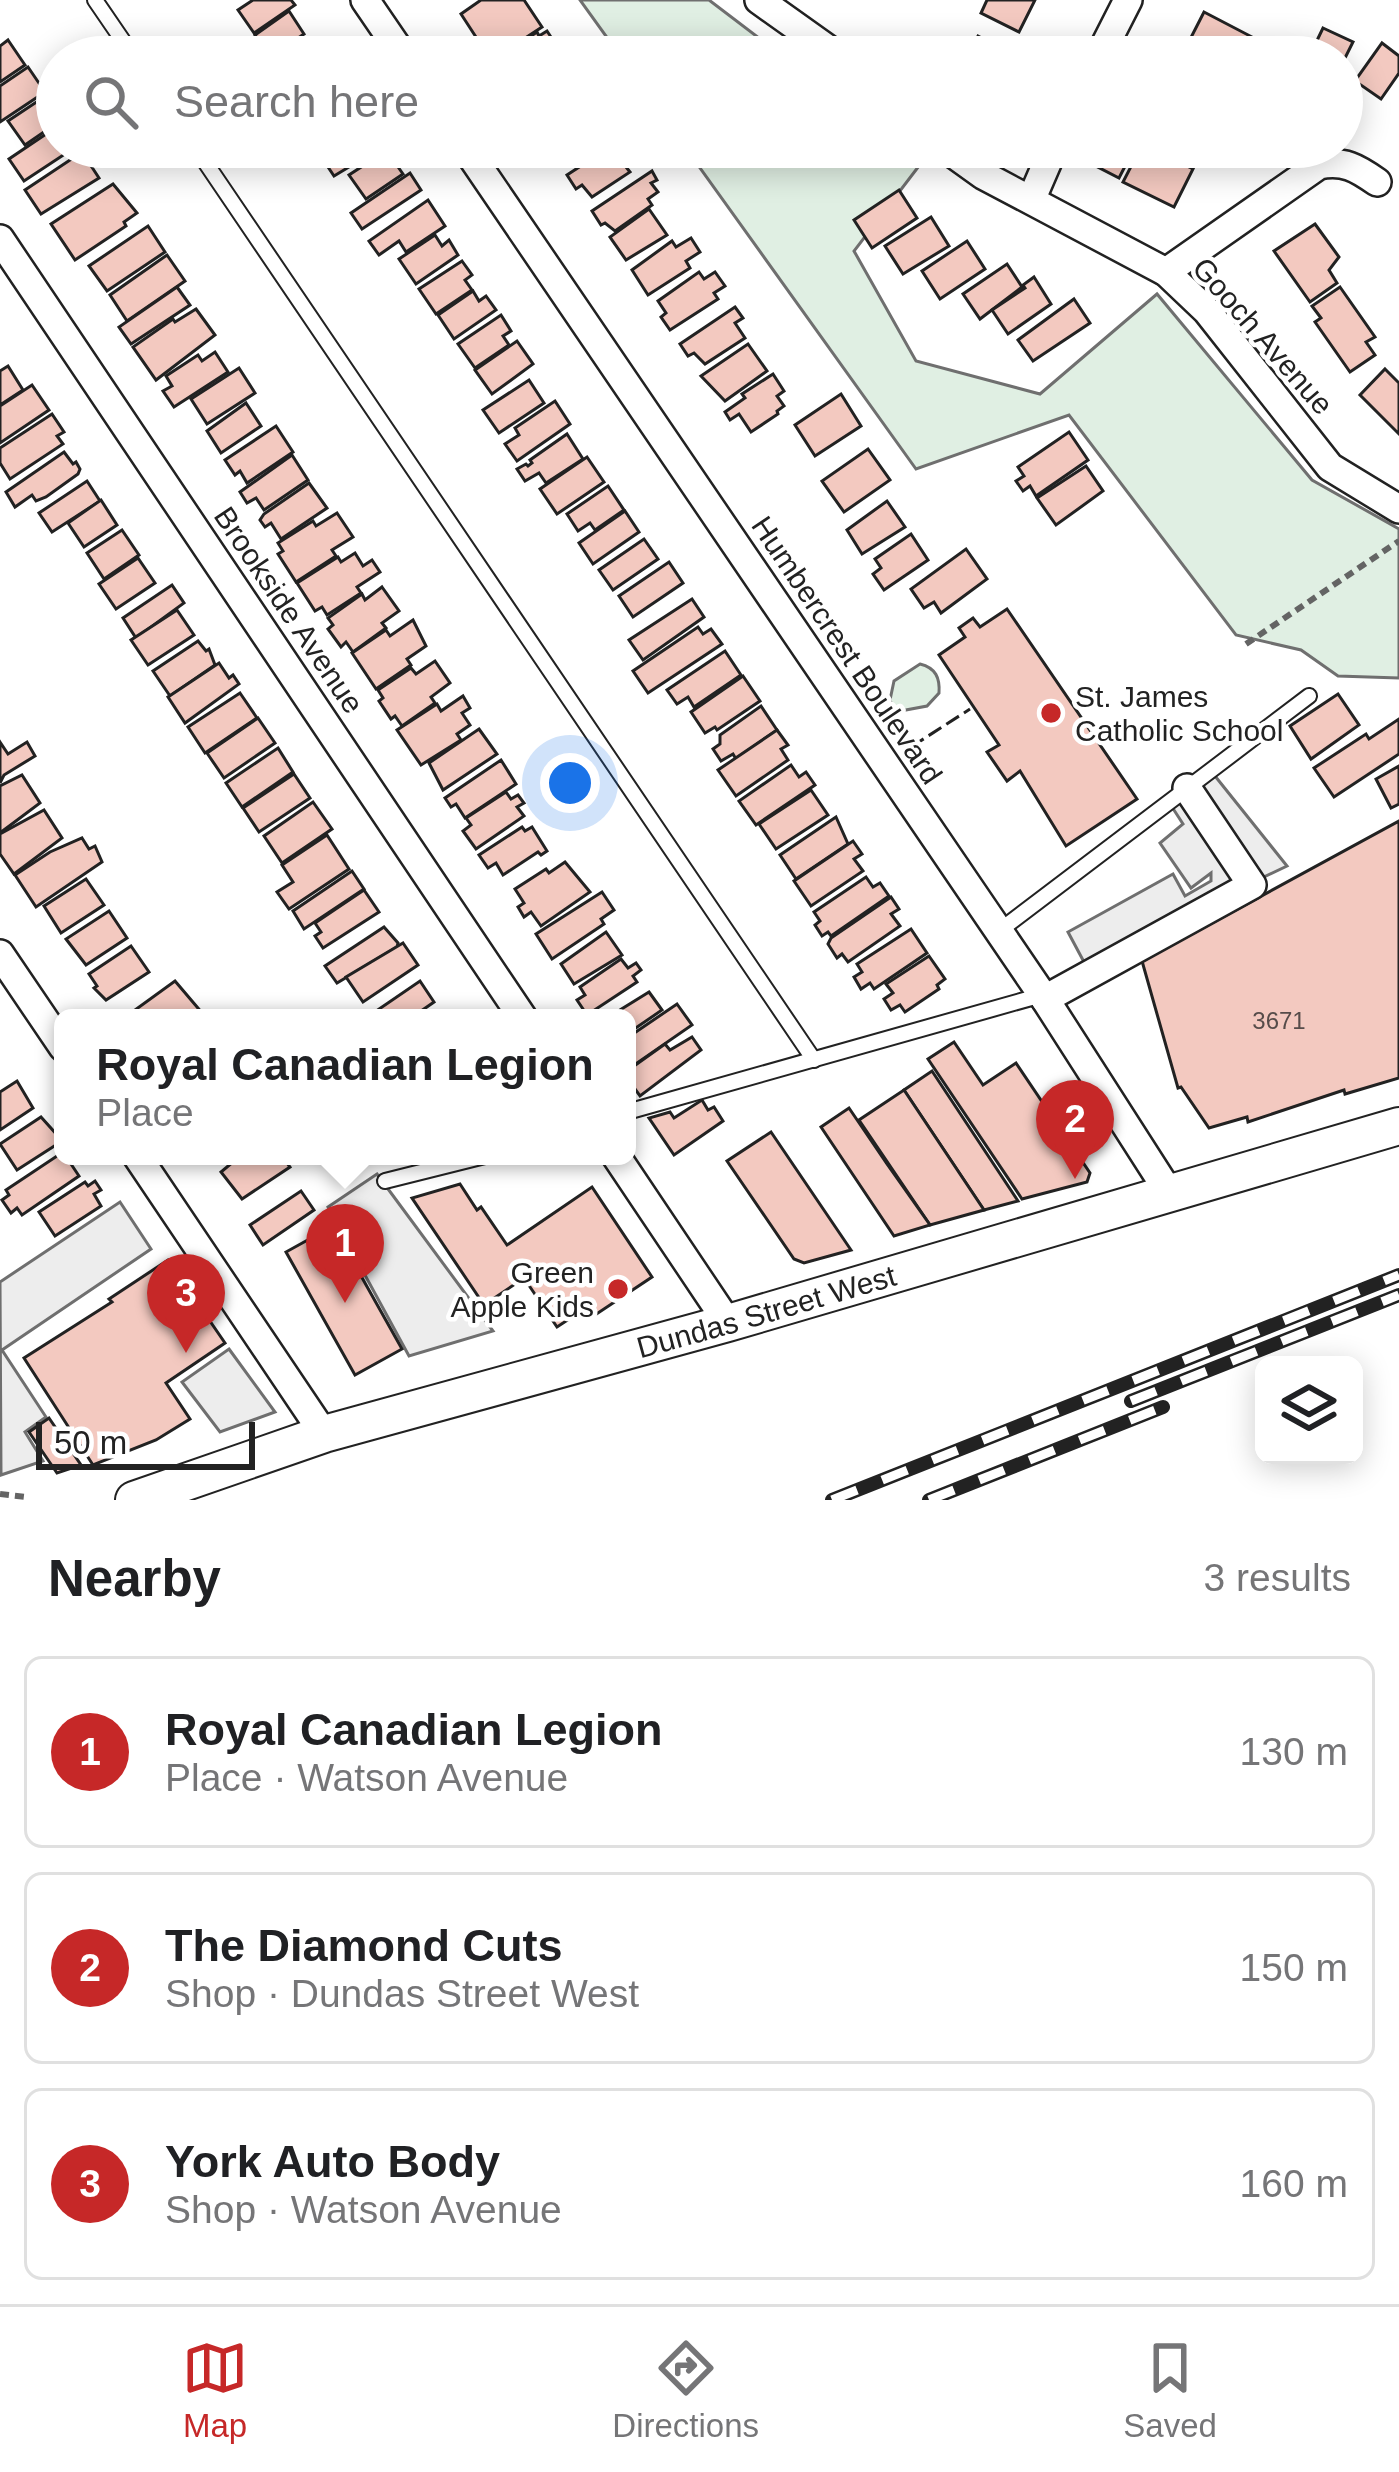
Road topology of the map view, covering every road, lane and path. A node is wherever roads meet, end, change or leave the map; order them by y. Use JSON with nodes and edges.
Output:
{"nodes":[{"id":1,"x":95,"y":0,"type":"edge"},
{"id":2,"x":365,"y":0,"type":"edge"},
{"id":3,"x":759,"y":0,"type":"edge"},
{"id":4,"x":1128,"y":0,"type":"edge"},
{"id":5,"x":120,"y":36,"type":"edge"},
{"id":6,"x":390,"y":36,"type":"edge"},
{"id":7,"x":810,"y":36,"type":"edge"},
{"id":8,"x":1110,"y":36,"type":"edge"},
{"id":9,"x":209,"y":168,"type":"edge"},
{"id":10,"x":479,"y":168,"type":"edge"},
{"id":11,"x":973,"y":168,"type":"edge"},
{"id":12,"x":1045,"y":168,"type":"edge"},
{"id":13,"x":1315,"y":168,"type":"edge"},
{"id":14,"x":1353,"y":168,"type":"edge"},
{"id":15,"x":1378,"y":182,"type":"dead end"},
{"id":16,"x":1032,"y":198,"type":"junction"},
{"id":17,"x":0,"y":239,"type":"edge"},
{"id":18,"x":1166,"y":272,"type":"junction"},
{"id":19,"x":1399,"y":508,"type":"edge"},
{"id":20,"x":1399,"y":541,"type":"edge"},
{"id":21,"x":1246,"y":644,"type":"dead end"},
{"id":22,"x":1309,"y":696,"type":"dead end"},
{"id":23,"x":1187,"y":788,"type":"junction"},
{"id":24,"x":999,"y":931,"type":"junction"},
{"id":25,"x":0,"y":954,"type":"edge"},
{"id":26,"x":1044,"y":997,"type":"junction"},
{"id":27,"x":517,"y":1009,"type":"edge"},
{"id":28,"x":54,"y":1034,"type":"edge"},
{"id":29,"x":814,"y":1060,"type":"junction"},
{"id":30,"x":636,"y":1109,"type":"edge"},
{"id":31,"x":1399,"y":1126,"type":"edge"},
{"id":32,"x":142,"y":1165,"type":"edge"},
{"id":33,"x":449,"y":1165,"type":"edge"},
{"id":34,"x":622,"y":1165,"type":"edge"},
{"id":35,"x":385,"y":1181,"type":"dead end"},
{"id":36,"x":1170,"y":1194,"type":"junction"},
{"id":37,"x":728,"y":1323,"type":"junction"},
{"id":38,"x":324,"y":1434,"type":"junction"},
{"id":39,"x":0,"y":1494,"type":"edge"},
{"id":40,"x":26,"y":1497,"type":"dead end"},
{"id":41,"x":134,"y":1500,"type":"edge"}],
"edges":[{"from":1,"to":5,"type":"lane"},
{"from":2,"to":6,"type":"street"},
{"from":3,"to":7,"type":"street"},
{"from":4,"to":8,"type":"street"},
{"from":9,"to":29,"type":"lane"},
{"from":10,"to":24,"type":"street","name":"Humbercrest Boulevard"},
{"from":11,"to":16,"type":"street","name":"Gooch Avenue"},
{"from":12,"to":16,"type":"street"},
{"from":13,"to":18,"type":"street"},
{"from":14,"to":15,"type":"street"},
{"from":16,"to":18,"type":"street","name":"Gooch Avenue"},
{"from":17,"to":27,"type":"street","name":"Brookside Avenue"},
{"from":18,"to":19,"type":"street","name":"Gooch Avenue"},
{"from":20,"to":21,"type":"path"},
{"from":22,"to":23,"type":"lane"},
{"from":23,"to":24,"type":"lane"},
{"from":23,"to":26,"type":"street"},
{"from":24,"to":26,"type":"street","name":"Humbercrest Boulevard"},
{"from":25,"to":28,"type":"street"},
{"from":26,"to":29,"type":"lane"},
{"from":26,"to":36,"type":"street","name":"Humbercrest Boulevard"},
{"from":29,"to":30,"type":"lane"},
{"from":31,"to":36,"type":"main road","name":"Dundas Street West"},
{"from":32,"to":38,"type":"street"},
{"from":33,"to":35,"type":"lane"},
{"from":34,"to":37,"type":"street"},
{"from":36,"to":37,"type":"main road","name":"Dundas Street West"},
{"from":37,"to":38,"type":"main road","name":"Dundas Street West"},
{"from":38,"to":41,"type":"main road","name":"Dundas Street West"},
{"from":39,"to":40,"type":"path"}]}
